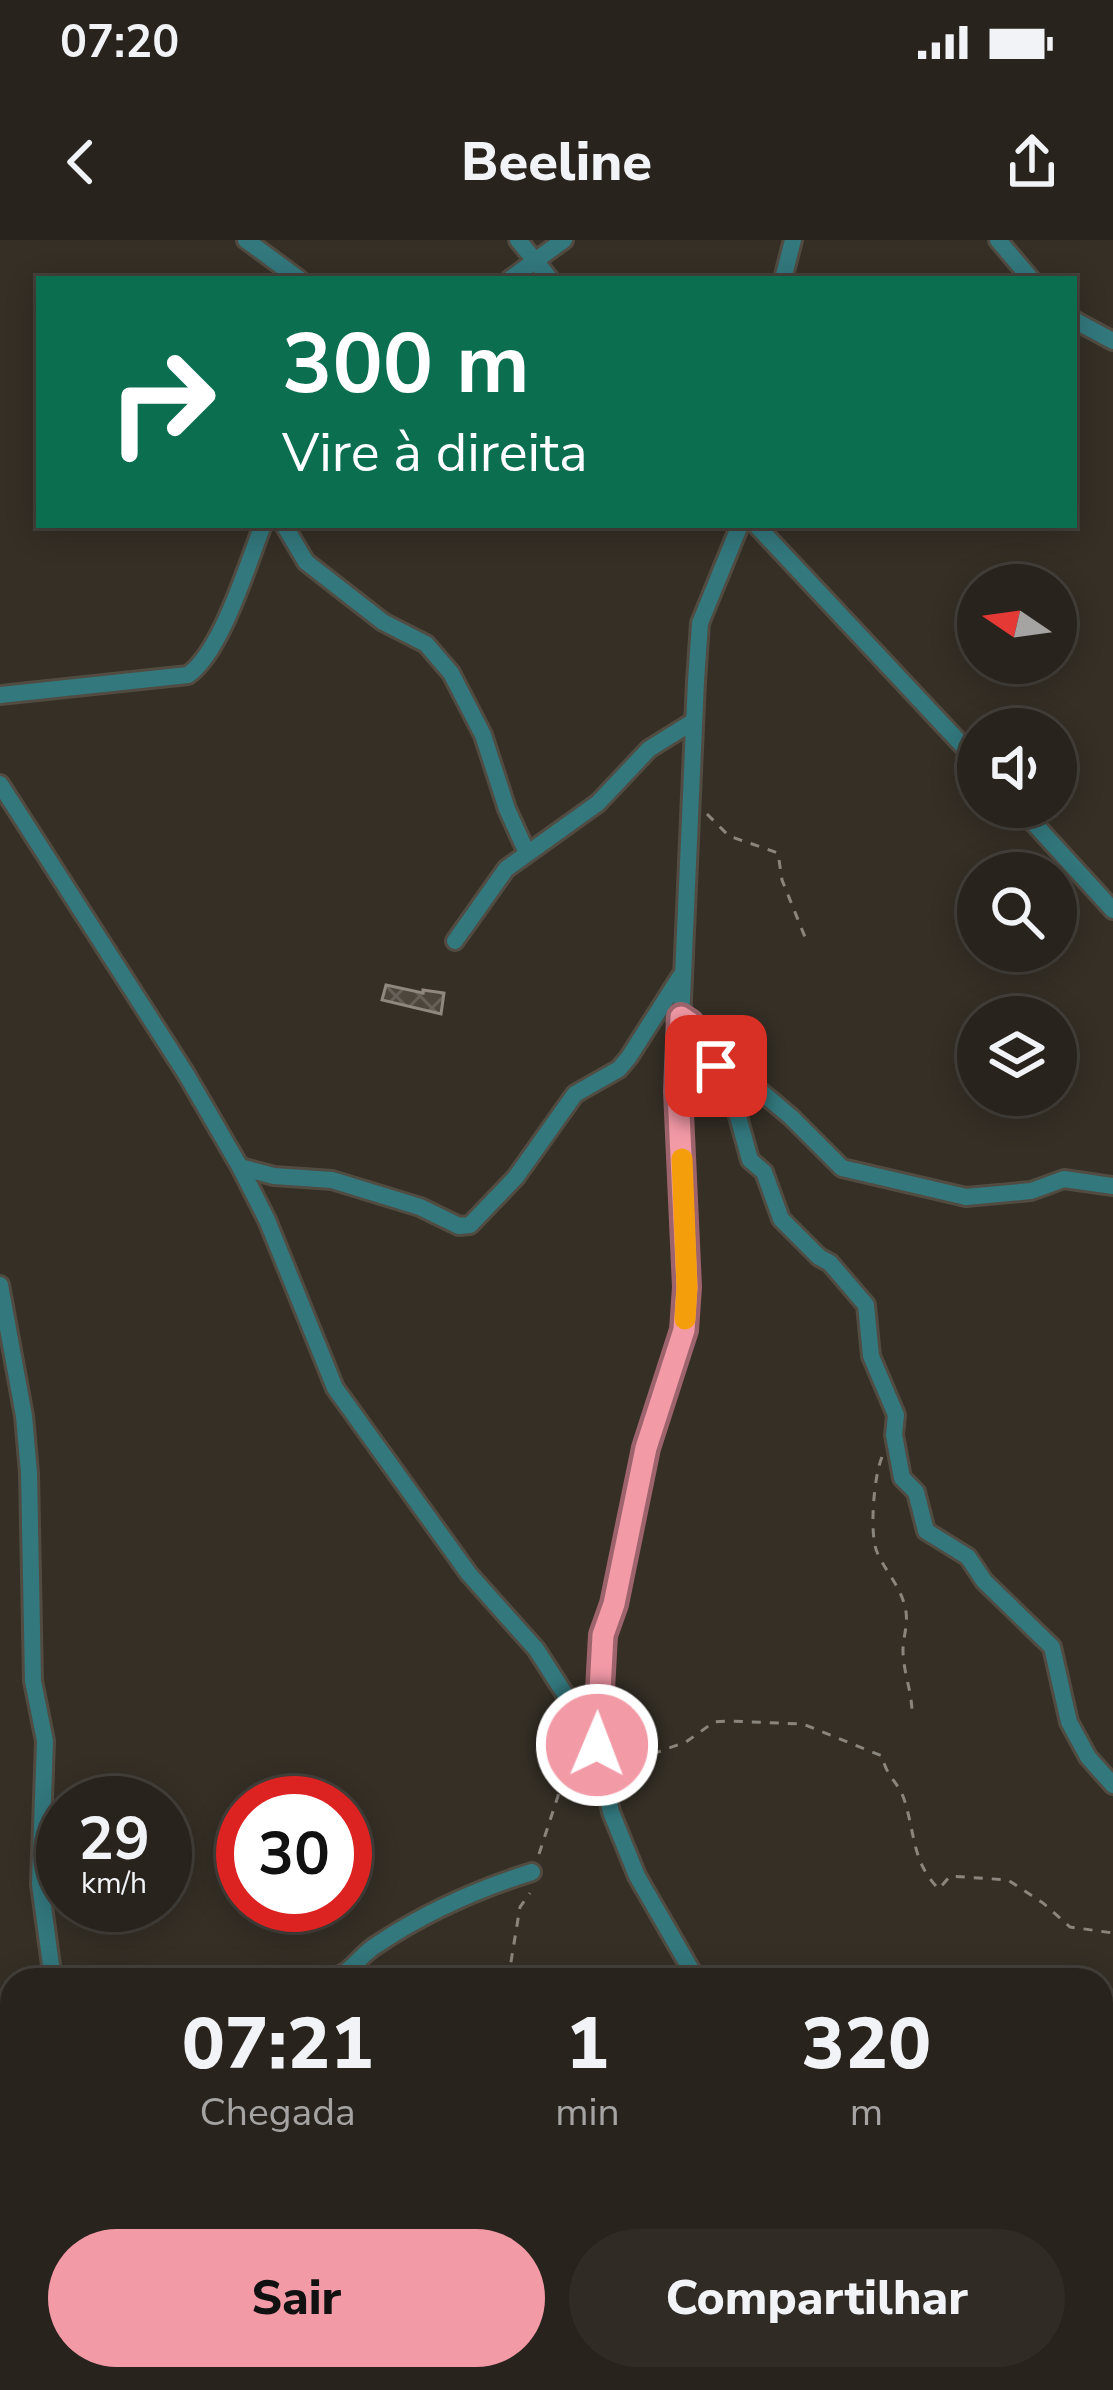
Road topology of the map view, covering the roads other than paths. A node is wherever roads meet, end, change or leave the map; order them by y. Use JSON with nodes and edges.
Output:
{"nodes":[{"id":1,"x":246,"y":240,"type":"edge"},
{"id":2,"x":518,"y":240,"type":"edge"},
{"id":3,"x":564,"y":240,"type":"edge"},
{"id":4,"x":793,"y":240,"type":"edge"},
{"id":5,"x":998,"y":240,"type":"edge"},
{"id":6,"x":536,"y":261,"type":"junction"},
{"id":7,"x":295,"y":276,"type":"edge"},
{"id":8,"x":514,"y":276,"type":"edge"},
{"id":9,"x":548,"y":276,"type":"edge"},
{"id":10,"x":784,"y":276,"type":"edge"},
{"id":11,"x":1028,"y":276,"type":"edge"},
{"id":12,"x":1077,"y":322,"type":"edge"},
{"id":13,"x":1113,"y":341,"type":"edge"},
{"id":14,"x":262,"y":528,"type":"edge"},
{"id":15,"x":286,"y":528,"type":"edge"},
{"id":16,"x":739,"y":528,"type":"edge"},
{"id":17,"x":759,"y":528,"type":"edge"},
{"id":18,"x":0,"y":695,"type":"edge"},
{"id":19,"x":694,"y":721,"type":"junction"},
{"id":20,"x":957,"y":740,"type":"edge"},
{"id":21,"x":0,"y":784,"type":"edge"},
{"id":22,"x":1038,"y":828,"type":"edge"},
{"id":23,"x":526,"y":853,"type":"junction"},
{"id":24,"x":1113,"y":910,"type":"edge"},
{"id":25,"x":455,"y":941,"type":"dead end"},
{"id":26,"x":682,"y":970,"type":"junction"},
{"id":27,"x":655,"y":1012,"type":"junction"},
{"id":28,"x":681,"y":1017,"type":"junction"},
{"id":29,"x":702,"y":1042,"type":"junction"},
{"id":30,"x":240,"y":1167,"type":"junction"},
{"id":31,"x":1113,"y":1186,"type":"edge"},
{"id":32,"x":0,"y":1285,"type":"edge"},
{"id":33,"x":597,"y":1745,"type":"junction"},
{"id":34,"x":1113,"y":1785,"type":"edge"},
{"id":35,"x":532,"y":1872,"type":"road end"},
{"id":36,"x":51,"y":1968,"type":"edge"},
{"id":37,"x":353,"y":1968,"type":"edge"},
{"id":38,"x":690,"y":1968,"type":"edge"}],
"edges":[{"from":1,"to":7,"type":"street"},
{"from":2,"to":6,"type":"street"},
{"from":3,"to":6,"type":"street"},
{"from":4,"to":10,"type":"street"},
{"from":5,"to":11,"type":"street"},
{"from":6,"to":8,"type":"street"},
{"from":6,"to":9,"type":"street"},
{"from":12,"to":13,"type":"street"},
{"from":14,"to":18,"type":"street"},
{"from":15,"to":23,"type":"street"},
{"from":16,"to":19,"type":"street"},
{"from":17,"to":20,"type":"street"},
{"from":19,"to":23,"type":"street"},
{"from":19,"to":26,"type":"street"},
{"from":21,"to":30,"type":"street"},
{"from":22,"to":24,"type":"street"},
{"from":23,"to":25,"type":"street"},
{"from":26,"to":27,"type":"street"},
{"from":26,"to":28,"type":"street"},
{"from":27,"to":28,"type":"street"},
{"from":27,"to":30,"type":"street"},
{"from":28,"to":29,"type":"street"},
{"from":28,"to":33,"type":"street"},
{"from":29,"to":31,"type":"street"},
{"from":29,"to":34,"type":"street"},
{"from":30,"to":33,"type":"street"},
{"from":32,"to":36,"type":"street"},
{"from":33,"to":38,"type":"street"},
{"from":35,"to":37,"type":"street"}]}
